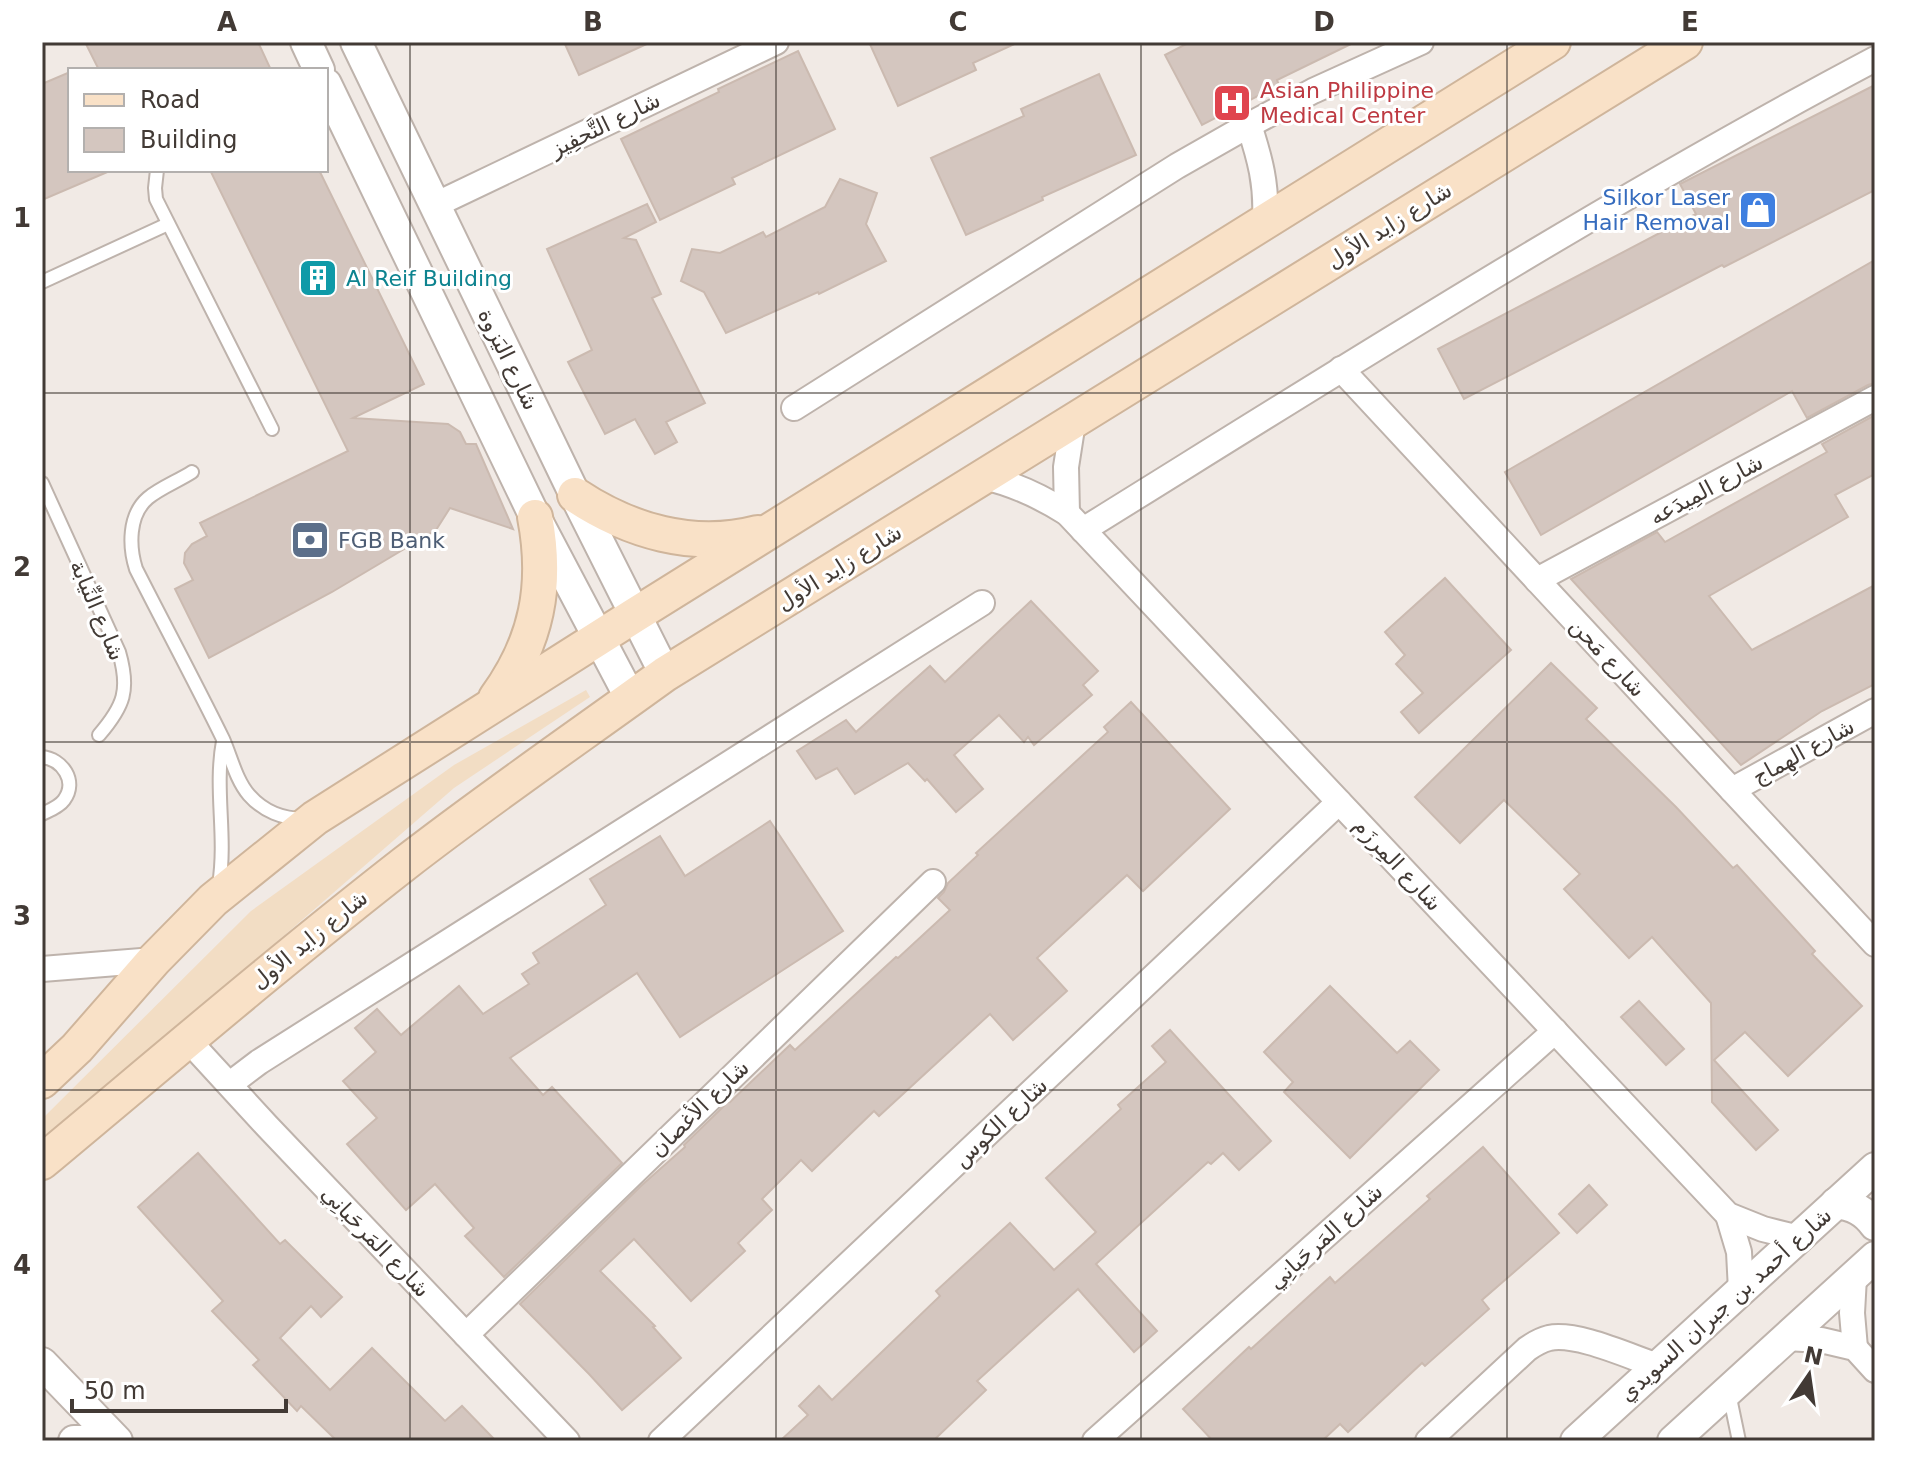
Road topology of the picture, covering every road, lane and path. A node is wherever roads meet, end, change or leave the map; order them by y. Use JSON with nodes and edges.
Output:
{"nodes":[{"id":1,"x":306,"y":42,"type":"edge"},
{"id":2,"x":356,"y":42,"type":"edge"},
{"id":3,"x":776,"y":42,"type":"edge"},
{"id":4,"x":1421,"y":42,"type":"edge"},
{"id":5,"x":1553,"y":42,"type":"edge"},
{"id":6,"x":1685,"y":42,"type":"edge"},
{"id":7,"x":1875,"y":59,"type":"edge"},
{"id":8,"x":318,"y":68,"type":"edge"},
{"id":9,"x":328,"y":88,"type":"edge"},
{"id":10,"x":1249,"y":125,"type":"junction"},
{"id":11,"x":157,"y":172,"type":"edge"},
{"id":12,"x":435,"y":205,"type":"junction"},
{"id":13,"x":1265,"y":221,"type":"junction"},
{"id":14,"x":168,"y":224,"type":"junction"},
{"id":15,"x":42,"y":282,"type":"edge"},
{"id":16,"x":1341,"y":369,"type":"junction"},
{"id":17,"x":1875,"y":398,"type":"edge"},
{"id":18,"x":794,"y":408,"type":"dead end"},
{"id":19,"x":1073,"y":422,"type":"junction"},
{"id":20,"x":272,"y":429,"type":"dead end"},
{"id":21,"x":192,"y":472,"type":"dead end"},
{"id":22,"x":984,"y":477,"type":"junction"},
{"id":23,"x":42,"y":483,"type":"edge"},
{"id":24,"x":575,"y":495,"type":"junction"},
{"id":25,"x":535,"y":517,"type":"junction"},
{"id":26,"x":1075,"y":522,"type":"junction"},
{"id":27,"x":773,"y":529,"type":"junction"},
{"id":28,"x":1537,"y":580,"type":"junction"},
{"id":29,"x":982,"y":603,"type":"dead end"},
{"id":30,"x":635,"y":615,"type":"junction"},
{"id":31,"x":598,"y":638,"type":"junction"},
{"id":32,"x":665,"y":674,"type":"junction"},
{"id":33,"x":631,"y":699,"type":"junction"},
{"id":34,"x":1875,"y":711,"type":"edge"},
{"id":35,"x":483,"y":713,"type":"junction"},
{"id":36,"x":99,"y":735,"type":"dead end"},
{"id":37,"x":223,"y":741,"type":"junction"},
{"id":38,"x":42,"y":757,"type":"edge"},
{"id":39,"x":1732,"y":790,"type":"junction"},
{"id":40,"x":1339,"y":802,"type":"junction"},
{"id":41,"x":42,"y":814,"type":"edge"},
{"id":42,"x":315,"y":818,"type":"junction"},
{"id":43,"x":933,"y":882,"type":"dead end"},
{"id":44,"x":213,"y":900,"type":"junction"},
{"id":45,"x":1875,"y":944,"type":"edge"},
{"id":46,"x":154,"y":960,"type":"junction"},
{"id":47,"x":42,"y":969,"type":"edge"},
{"id":48,"x":1555,"y":1031,"type":"junction"},
{"id":49,"x":187,"y":1039,"type":"junction"},
{"id":50,"x":42,"y":1081,"type":"edge"},
{"id":51,"x":230,"y":1084,"type":"junction"},
{"id":52,"x":42,"y":1162,"type":"edge"},
{"id":53,"x":1875,"y":1168,"type":"edge"},
{"id":54,"x":1836,"y":1203,"type":"junction"},
{"id":55,"x":1728,"y":1215,"type":"junction"},
{"id":56,"x":1875,"y":1225,"type":"edge"},
{"id":57,"x":1799,"y":1238,"type":"junction"},
{"id":58,"x":1864,"y":1267,"type":"edge"},
{"id":59,"x":1741,"y":1290,"type":"junction"},
{"id":60,"x":466,"y":1335,"type":"junction"},
{"id":61,"x":1786,"y":1338,"type":"junction"},
{"id":62,"x":1855,"y":1348,"type":"junction"},
{"id":63,"x":42,"y":1363,"type":"edge"},
{"id":64,"x":1658,"y":1366,"type":"junction"},
{"id":65,"x":1875,"y":1370,"type":"edge"},
{"id":66,"x":1728,"y":1389,"type":"junction"},
{"id":67,"x":74,"y":1441,"type":"edge"},
{"id":68,"x":97,"y":1441,"type":"edge"},
{"id":69,"x":117,"y":1441,"type":"edge"},
{"id":70,"x":567,"y":1441,"type":"edge"},
{"id":71,"x":661,"y":1441,"type":"edge"},
{"id":72,"x":1095,"y":1441,"type":"edge"},
{"id":73,"x":1428,"y":1441,"type":"edge"},
{"id":74,"x":1576,"y":1441,"type":"edge"},
{"id":75,"x":1673,"y":1441,"type":"edge"},
{"id":76,"x":1739,"y":1441,"type":"edge"}],
"edges":[{"from":1,"to":8,"type":"street"},
{"from":2,"to":12,"type":"street","name":"شارع اليَزوة"},
{"from":3,"to":12,"type":"street","name":"شارع التَّحفِيز"},
{"from":4,"to":10,"type":"street"},
{"from":5,"to":13,"type":"main road"},
{"from":6,"to":19,"type":"main road","name":"شارع زايد الأول"},
{"from":7,"to":16,"type":"street"},
{"from":9,"to":25,"type":"street","name":"شارع اليَزوة"},
{"from":10,"to":13,"type":"street"},
{"from":10,"to":18,"type":"street"},
{"from":11,"to":14,"type":"lane"},
{"from":12,"to":24,"type":"street","name":"شارع اليَزوة"},
{"from":13,"to":27,"type":"main road"},
{"from":14,"to":15,"type":"lane"},
{"from":14,"to":20,"type":"lane"},
{"from":16,"to":26,"type":"street"},
{"from":16,"to":28,"type":"street","name":"شارع مَحن"},
{"from":17,"to":28,"type":"street","name":"شارع المِيدَعه"},
{"from":19,"to":22,"type":"main road","name":"شارع زايد الأول"},
{"from":19,"to":26,"type":"street"},
{"from":21,"to":37,"type":"lane"},
{"from":22,"to":26,"type":"street","name":"شارع المِرزَم"},
{"from":22,"to":32,"type":"main road","name":"شارع زايد الأول"},
{"from":23,"to":36,"type":"lane","name":"شارع النِّيابة"},
{"from":24,"to":27,"type":"main road"},
{"from":24,"to":30,"type":"street","name":"شارع اليَزوة"},
{"from":25,"to":31,"type":"street","name":"شارع اليَزوة"},
{"from":25,"to":35,"type":"main road"},
{"from":26,"to":40,"type":"street","name":"شارع المِرزَم"},
{"from":27,"to":30,"type":"main road"},
{"from":28,"to":39,"type":"street","name":"شارع مَحن"},
{"from":29,"to":51,"type":"street"},
{"from":30,"to":31,"type":"main road"},
{"from":30,"to":32,"type":"street","name":"شارع اليَزوة"},
{"from":31,"to":33,"type":"street","name":"شارع اليَزوة"},
{"from":31,"to":35,"type":"main road"},
{"from":32,"to":33,"type":"main road","name":"شارع زايد الأول"},
{"from":33,"to":49,"type":"main road","name":"شارع زايد الأول"},
{"from":34,"to":39,"type":"street","name":"شارع الهِماج"},
{"from":35,"to":42,"type":"main road"},
{"from":37,"to":42,"type":"lane"},
{"from":37,"to":44,"type":"lane"},
{"from":38,"to":41,"type":"lane"},
{"from":39,"to":45,"type":"street","name":"شارع مَحن"},
{"from":40,"to":48,"type":"street","name":"شارع المِرزَم"},
{"from":40,"to":71,"type":"street","name":"شارع الكوس"},
{"from":42,"to":44,"type":"main road"},
{"from":43,"to":60,"type":"street","name":"شارع الأغصان"},
{"from":44,"to":46,"type":"main road"},
{"from":46,"to":47,"type":"street"},
{"from":46,"to":50,"type":"main road"},
{"from":48,"to":55,"type":"street","name":"شارع المِرزَم"},
{"from":48,"to":72,"type":"street","name":"شارع المَرحَبانِي"},
{"from":49,"to":51,"type":"street","name":"شارع المَرحَبانِي"},
{"from":49,"to":52,"type":"main road","name":"شارع زايد الأول"},
{"from":51,"to":60,"type":"street","name":"شارع المَرحَبانِي"},
{"from":53,"to":54,"type":"street","name":"شارع أحمد بن جبران السويدي"},
{"from":54,"to":56,"type":"street"},
{"from":54,"to":57,"type":"street","name":"شارع أحمد بن جبران السويدي"},
{"from":55,"to":57,"type":"street","name":"شارع المِرزَم"},
{"from":55,"to":59,"type":"street","name":"شارع المِرزَم"},
{"from":57,"to":59,"type":"street","name":"شارع أحمد بن جبران السويدي"},
{"from":58,"to":61,"type":"street"},
{"from":58,"to":62,"type":"street"},
{"from":59,"to":64,"type":"street","name":"شارع أحمد بن جبران السويدي"},
{"from":60,"to":70,"type":"street","name":"شارع المَرحَبانِي"},
{"from":61,"to":62,"type":"street"},
{"from":61,"to":66,"type":"street"},
{"from":62,"to":65,"type":"street"},
{"from":63,"to":69,"type":"street"},
{"from":64,"to":73,"type":"street"},
{"from":64,"to":74,"type":"street","name":"شارع أحمد بن جبران السويدي"},
{"from":66,"to":75,"type":"street"},
{"from":66,"to":76,"type":"lane"},
{"from":67,"to":68,"type":"street"}]}
